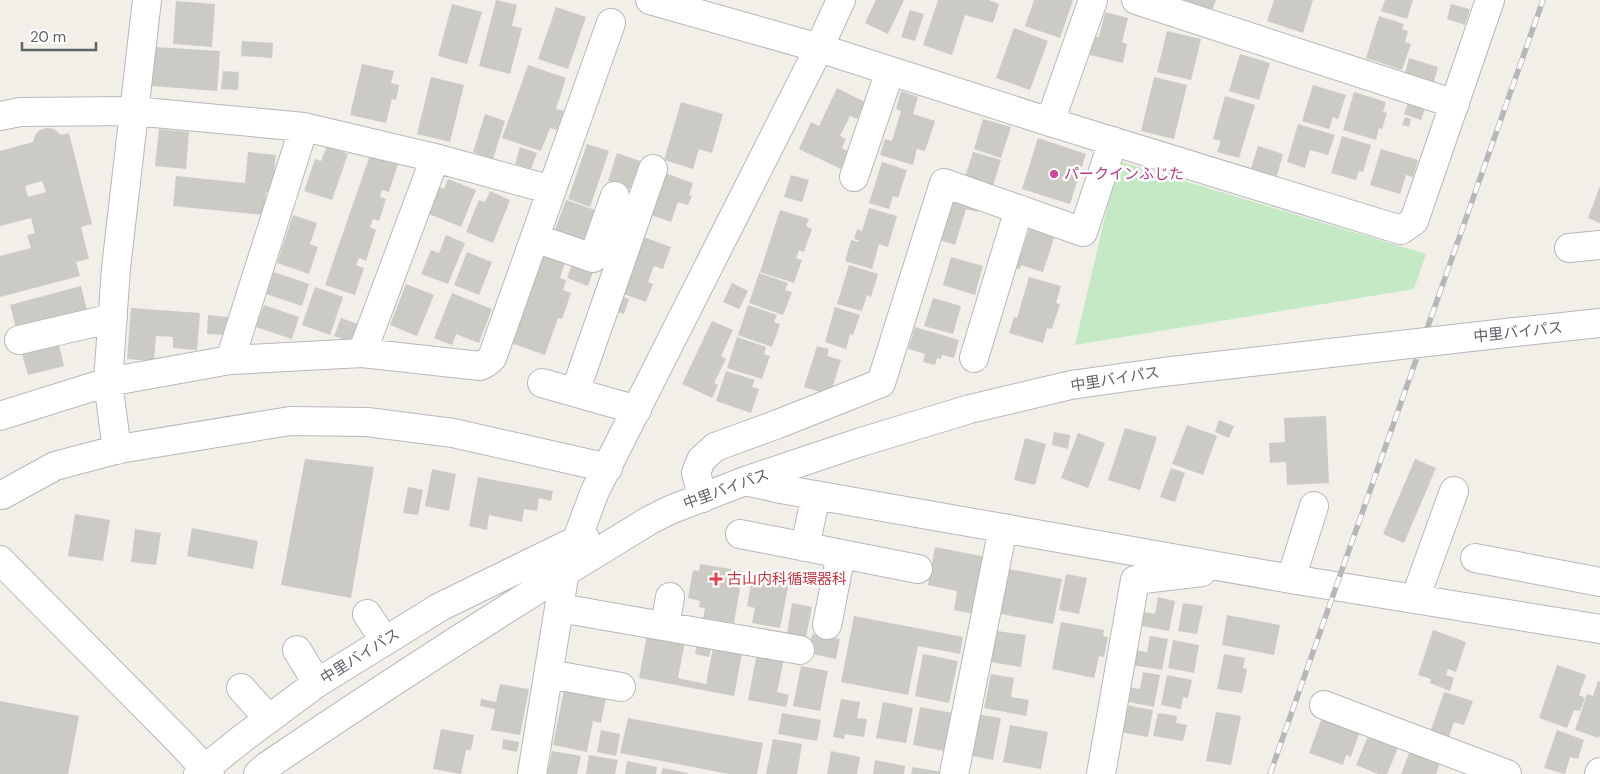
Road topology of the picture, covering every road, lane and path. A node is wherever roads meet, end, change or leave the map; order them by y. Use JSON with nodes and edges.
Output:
{"nodes":[{"id":1,"x":147,"y":0,"type":"edge"},
{"id":2,"x":650,"y":0,"type":"edge"},
{"id":3,"x":842,"y":0,"type":"edge"},
{"id":4,"x":1093,"y":0,"type":"edge"},
{"id":5,"x":1136,"y":0,"type":"edge"},
{"id":6,"x":1490,"y":0,"type":"edge"},
{"id":7,"x":611,"y":23,"type":"dead end"},
{"id":8,"x":819,"y":48,"type":"junction"},
{"id":9,"x":890,"y":71,"type":"junction"},
{"id":10,"x":1456,"y":104,"type":"junction"},
{"id":11,"x":134,"y":111,"type":"junction"},
{"id":12,"x":0,"y":116,"type":"edge"},
{"id":13,"x":1050,"y":122,"type":"junction"},
{"id":14,"x":304,"y":127,"type":"junction"},
{"id":15,"x":1113,"y":141,"type":"junction"},
{"id":16,"x":435,"y":158,"type":"junction"},
{"id":17,"x":654,"y":168,"type":"dead end"},
{"id":18,"x":854,"y":177,"type":"dead end"},
{"id":19,"x":552,"y":190,"type":"junction"},
{"id":20,"x":615,"y":196,"type":"dead end"},
{"id":21,"x":1019,"y":209,"type":"junction"},
{"id":22,"x":535,"y":238,"type":"junction"},
{"id":23,"x":1600,"y":245,"type":"edge"},
{"id":24,"x":1569,"y":248,"type":"dead end"},
{"id":25,"x":113,"y":318,"type":"junction"},
{"id":26,"x":1600,"y":323,"type":"edge"},
{"id":27,"x":19,"y":340,"type":"dead end"},
{"id":28,"x":362,"y":353,"type":"junction"},
{"id":29,"x":974,"y":358,"type":"dead end"},
{"id":30,"x":230,"y":360,"type":"junction"},
{"id":31,"x":108,"y":382,"type":"junction"},
{"id":32,"x":542,"y":383,"type":"dead end"},
{"id":33,"x":575,"y":392,"type":"junction"},
{"id":34,"x":637,"y":410,"type":"junction"},
{"id":35,"x":0,"y":416,"type":"edge"},
{"id":36,"x":117,"y":450,"type":"junction"},
{"id":37,"x":608,"y":468,"type":"junction"},
{"id":38,"x":745,"y":481,"type":"junction"},
{"id":39,"x":1454,"y":491,"type":"dead end"},
{"id":40,"x":2,"y":495,"type":"dead end"},
{"id":41,"x":816,"y":495,"type":"junction"},
{"id":42,"x":703,"y":498,"type":"junction"},
{"id":43,"x":1314,"y":506,"type":"dead end"},
{"id":44,"x":650,"y":520,"type":"junction"},
{"id":45,"x":1003,"y":528,"type":"junction"},
{"id":46,"x":740,"y":534,"type":"dead end"},
{"id":47,"x":577,"y":540,"type":"junction"},
{"id":48,"x":805,"y":547,"type":"junction"},
{"id":49,"x":841,"y":554,"type":"junction"},
{"id":50,"x":1475,"y":558,"type":"dead end"},
{"id":51,"x":0,"y":560,"type":"edge"},
{"id":52,"x":918,"y":569,"type":"dead end"},
{"id":53,"x":1233,"y":569,"type":"junction"},
{"id":54,"x":565,"y":571,"type":"junction"},
{"id":55,"x":1291,"y":579,"type":"junction"},
{"id":56,"x":1600,"y":582,"type":"edge"},
{"id":57,"x":670,"y":597,"type":"dead end"},
{"id":58,"x":1416,"y":598,"type":"junction"},
{"id":59,"x":560,"y":608,"type":"junction"},
{"id":60,"x":367,"y":614,"type":"dead end"},
{"id":61,"x":827,"y":625,"type":"dead end"},
{"id":62,"x":665,"y":626,"type":"junction"},
{"id":63,"x":1600,"y":629,"type":"edge"},
{"id":64,"x":385,"y":641,"type":"junction"},
{"id":65,"x":297,"y":650,"type":"dead end"},
{"id":66,"x":800,"y":650,"type":"dead end"},
{"id":67,"x":549,"y":674,"type":"junction"},
{"id":68,"x":317,"y":683,"type":"junction"},
{"id":69,"x":621,"y":687,"type":"dead end"},
{"id":70,"x":241,"y":688,"type":"dead end"},
{"id":71,"x":1324,"y":704,"type":"dead end"},
{"id":72,"x":269,"y":719,"type":"junction"},
{"id":73,"x":204,"y":772,"type":"edge"},
{"id":74,"x":258,"y":774,"type":"edge"},
{"id":75,"x":532,"y":774,"type":"edge"},
{"id":76,"x":954,"y":774,"type":"edge"},
{"id":77,"x":1101,"y":774,"type":"edge"},
{"id":78,"x":1507,"y":774,"type":"edge"}],
"edges":[{"from":1,"to":11,"type":"street"},
{"from":2,"to":8,"type":"street"},
{"from":3,"to":8,"type":"street"},
{"from":4,"to":13,"type":"street"},
{"from":5,"to":10,"type":"street"},
{"from":6,"to":10,"type":"street"},
{"from":7,"to":19,"type":"street"},
{"from":8,"to":9,"type":"street"},
{"from":8,"to":34,"type":"street"},
{"from":9,"to":13,"type":"street"},
{"from":9,"to":18,"type":"street"},
{"from":10,"to":15,"type":"street"},
{"from":11,"to":12,"type":"street"},
{"from":11,"to":14,"type":"street"},
{"from":11,"to":25,"type":"street"},
{"from":13,"to":15,"type":"street"},
{"from":14,"to":16,"type":"street"},
{"from":14,"to":30,"type":"street"},
{"from":15,"to":21,"type":"street"},
{"from":16,"to":19,"type":"street"},
{"from":16,"to":28,"type":"street"},
{"from":17,"to":33,"type":"street"},
{"from":19,"to":22,"type":"street"},
{"from":20,"to":22,"type":"street"},
{"from":21,"to":29,"type":"street"},
{"from":21,"to":42,"type":"street"},
{"from":22,"to":28,"type":"street"},
{"from":23,"to":24,"type":"street"},
{"from":25,"to":27,"type":"street"},
{"from":25,"to":31,"type":"street"},
{"from":26,"to":38,"type":"street","name":"中里バイパス","bridge":true},
{"from":28,"to":30,"type":"street"},
{"from":30,"to":31,"type":"street"},
{"from":31,"to":35,"type":"street"},
{"from":31,"to":36,"type":"street"},
{"from":32,"to":33,"type":"street"},
{"from":33,"to":34,"type":"street"},
{"from":34,"to":37,"type":"street"},
{"from":36,"to":37,"type":"street"},
{"from":36,"to":40,"type":"street"},
{"from":37,"to":47,"type":"street"},
{"from":38,"to":41,"type":"street"},
{"from":38,"to":42,"type":"street","name":"中里バイパス"},
{"from":39,"to":58,"type":"street"},
{"from":41,"to":45,"type":"street"},
{"from":41,"to":48,"type":"street"},
{"from":42,"to":44,"type":"street","name":"中里バイパス"},
{"from":43,"to":55,"type":"street"},
{"from":44,"to":47,"type":"street","name":"中里バイパス"},
{"from":44,"to":54,"type":"street","name":"中里バイパス"},
{"from":45,"to":53,"type":"street"},
{"from":45,"to":76,"type":"street"},
{"from":46,"to":48,"type":"street"},
{"from":47,"to":54,"type":"street"},
{"from":47,"to":64,"type":"street","name":"中里バイパス"},
{"from":48,"to":49,"type":"street"},
{"from":49,"to":52,"type":"street"},
{"from":49,"to":61,"type":"street"},
{"from":50,"to":56,"type":"street"},
{"from":51,"to":73,"type":"street"},
{"from":53,"to":55,"type":"street"},
{"from":53,"to":77,"type":"street"},
{"from":54,"to":59,"type":"street"},
{"from":54,"to":74,"type":"street","name":"中里バイパス"},
{"from":55,"to":58,"type":"street"},
{"from":57,"to":62,"type":"street"},
{"from":58,"to":63,"type":"street"},
{"from":59,"to":62,"type":"street"},
{"from":59,"to":67,"type":"street"},
{"from":60,"to":64,"type":"street"},
{"from":62,"to":66,"type":"street"},
{"from":64,"to":68,"type":"street","name":"中里バイパス"},
{"from":65,"to":68,"type":"street"},
{"from":67,"to":69,"type":"street"},
{"from":67,"to":75,"type":"street"},
{"from":68,"to":72,"type":"street","name":"中里バイパス"},
{"from":70,"to":72,"type":"street"},
{"from":71,"to":78,"type":"street"},
{"from":72,"to":73,"type":"street","name":"中里バイパス"}]}
